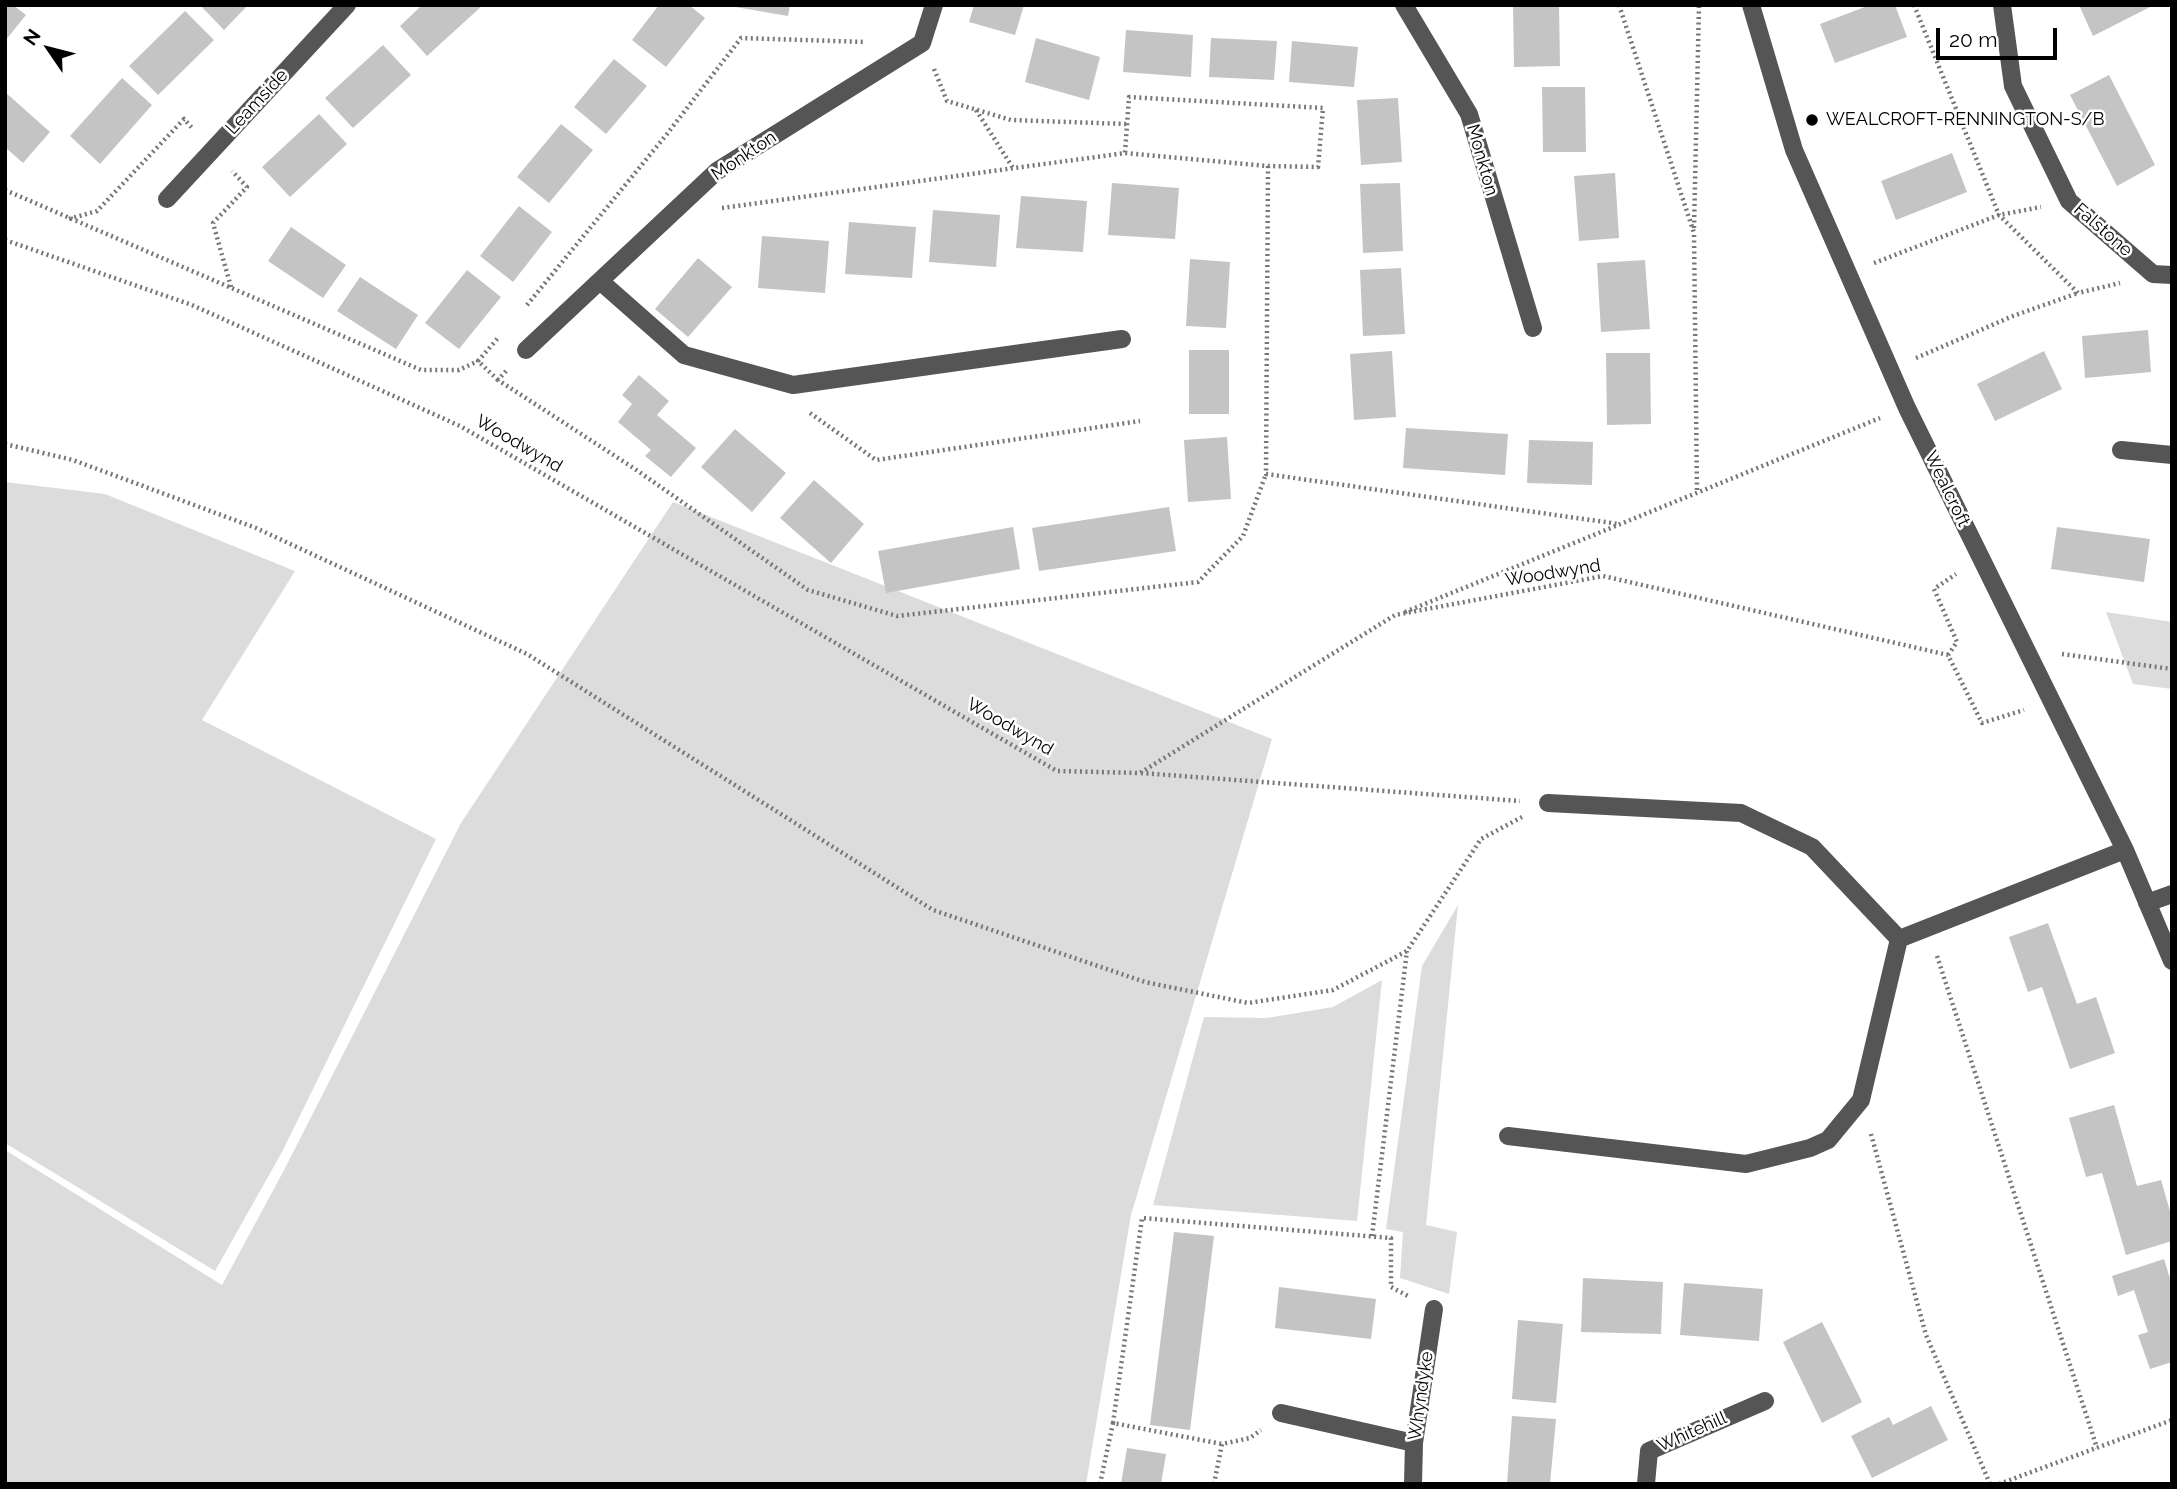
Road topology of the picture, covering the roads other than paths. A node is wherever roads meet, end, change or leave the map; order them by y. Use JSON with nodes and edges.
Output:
{"nodes":[{"id":1,"x":347,"y":5,"type":"edge"},
{"id":2,"x":934,"y":5,"type":"edge"},
{"id":3,"x":1404,"y":5,"type":"edge"},
{"id":4,"x":1751,"y":5,"type":"edge"},
{"id":5,"x":2003,"y":5,"type":"edge"},
{"id":6,"x":167,"y":199,"type":"dead end"},
{"id":7,"x":2172,"y":275,"type":"edge"},
{"id":8,"x":600,"y":281,"type":"junction"},
{"id":9,"x":1532,"y":328,"type":"dead end"},
{"id":10,"x":1122,"y":339,"type":"dead end"},
{"id":11,"x":526,"y":350,"type":"road end"},
{"id":12,"x":2121,"y":450,"type":"dead end"},
{"id":13,"x":2172,"y":455,"type":"edge"},
{"id":14,"x":1548,"y":803,"type":"road end"},
{"id":15,"x":2125,"y":850,"type":"junction"},
{"id":16,"x":2172,"y":894,"type":"edge"},
{"id":17,"x":2147,"y":903,"type":"junction"},
{"id":18,"x":1899,"y":939,"type":"junction"},
{"id":19,"x":2172,"y":961,"type":"edge"},
{"id":20,"x":1508,"y":1136,"type":"dead end"},
{"id":21,"x":1434,"y":1309,"type":"road end"},
{"id":22,"x":1765,"y":1401,"type":"dead end"},
{"id":23,"x":1281,"y":1413,"type":"road end"},
{"id":24,"x":1414,"y":1443,"type":"junction"},
{"id":25,"x":1413,"y":1484,"type":"edge"},
{"id":26,"x":1646,"y":1484,"type":"edge"}],
"edges":[{"from":1,"to":6,"type":"street","name":"Leamside"},
{"from":2,"to":8,"type":"street","name":"Monkton"},
{"from":3,"to":9,"type":"street","name":"Monkton"},
{"from":4,"to":15,"type":"street","name":"Wealcroft"},
{"from":5,"to":7,"type":"street","name":"Falstone"},
{"from":8,"to":10,"type":"street"},
{"from":8,"to":11,"type":"street","name":"Monkton"},
{"from":12,"to":13,"type":"street"},
{"from":14,"to":18,"type":"street"},
{"from":15,"to":17,"type":"street","name":"Wealcroft"},
{"from":15,"to":18,"type":"street"},
{"from":16,"to":17,"type":"street"},
{"from":17,"to":19,"type":"street","name":"Wealcroft"},
{"from":18,"to":20,"type":"street"},
{"from":21,"to":24,"type":"street","name":"Whyndyke"},
{"from":22,"to":26,"type":"street","name":"Whitehill"},
{"from":23,"to":24,"type":"street"},
{"from":24,"to":25,"type":"street","name":"Whyndyke"}]}
